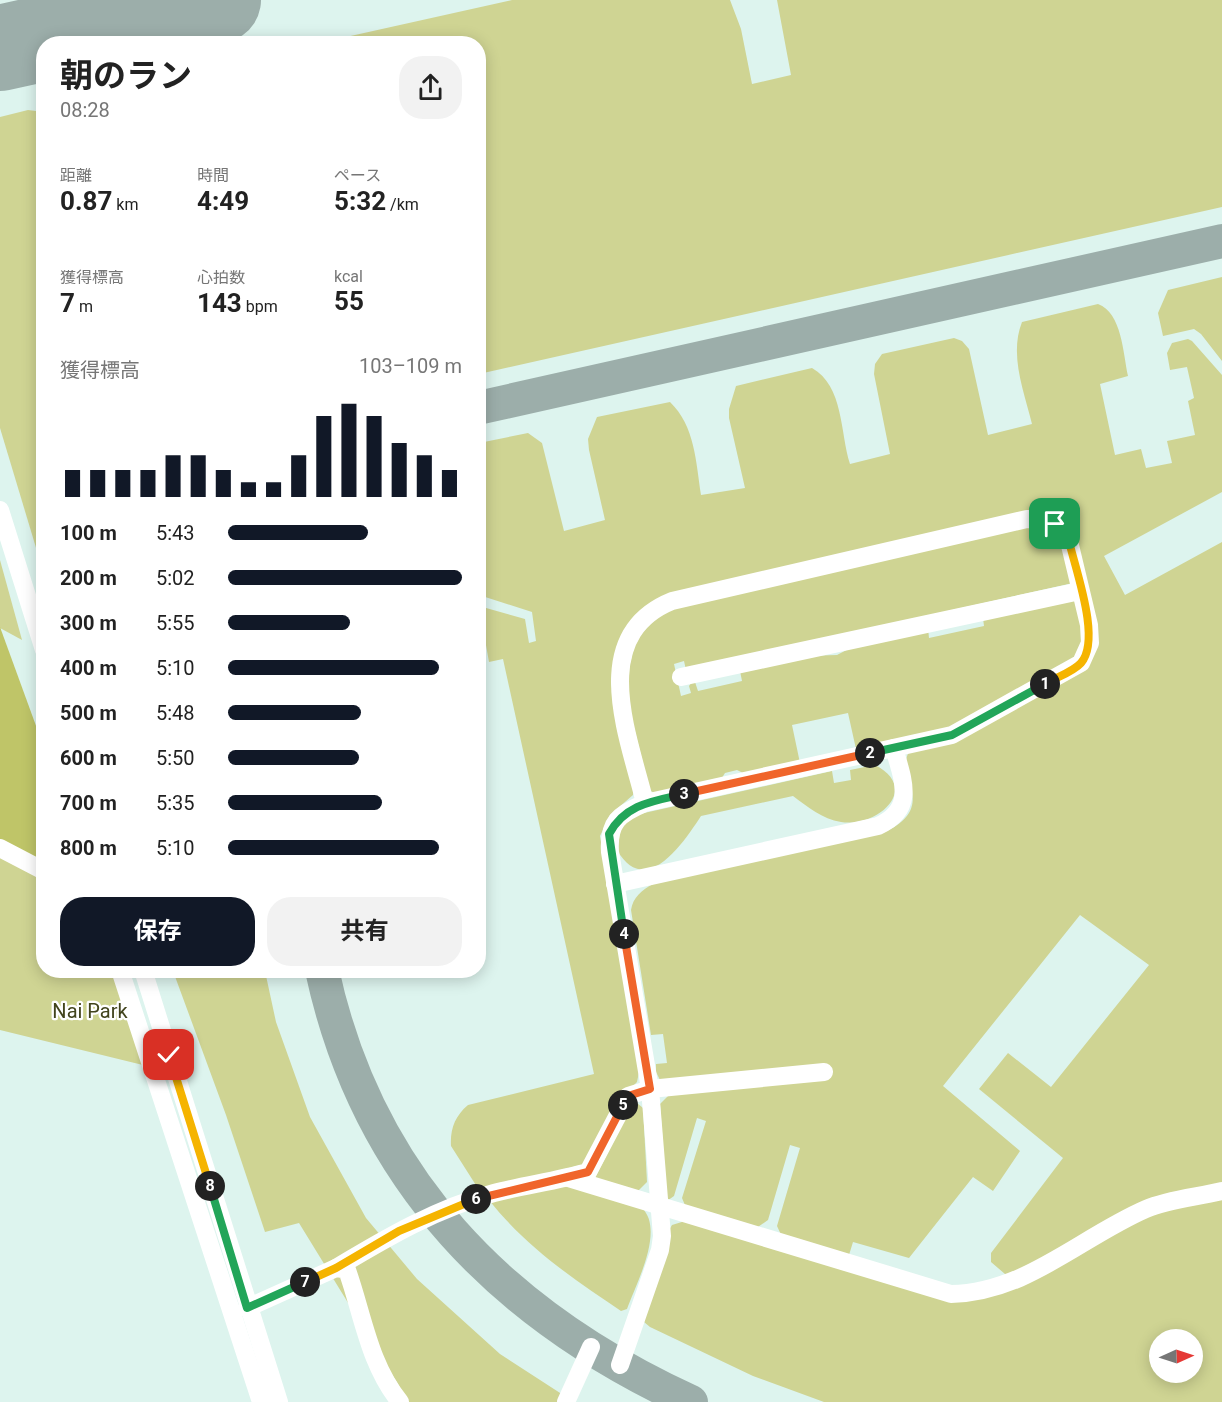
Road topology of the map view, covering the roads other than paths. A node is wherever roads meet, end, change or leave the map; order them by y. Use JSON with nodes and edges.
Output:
{"nodes":[{"id":1,"x":0,"y":510,"type":"edge"},
{"id":2,"x":1080,"y":591,"type":"junction"},
{"id":3,"x":36,"y":625,"type":"edge"},
{"id":4,"x":681,"y":677,"type":"dead end"},
{"id":5,"x":894,"y":748,"type":"junction"},
{"id":6,"x":645,"y":803,"type":"junction"},
{"id":7,"x":0,"y":848,"type":"edge"},
{"id":8,"x":36,"y":867,"type":"edge"},
{"id":9,"x":615,"y":884,"type":"junction"},
{"id":10,"x":123,"y":978,"type":"edge"},
{"id":11,"x":145,"y":978,"type":"edge"},
{"id":12,"x":824,"y":1072,"type":"dead end"},
{"id":13,"x":650,"y":1089,"type":"junction"},
{"id":14,"x":568,"y":1178,"type":"junction"},
{"id":15,"x":1222,"y":1191,"type":"edge"},
{"id":16,"x":658,"y":1205,"type":"junction"},
{"id":17,"x":336,"y":1268,"type":"junction"},
{"id":18,"x":247,"y":1308,"type":"junction"},
{"id":19,"x":591,"y":1347,"type":"dead end"},
{"id":20,"x":620,"y":1365,"type":"dead end"},
{"id":21,"x":261,"y":1402,"type":"edge"},
{"id":22,"x":279,"y":1402,"type":"edge"},
{"id":23,"x":400,"y":1402,"type":"edge"},
{"id":24,"x":566,"y":1402,"type":"edge"}],
"edges":[{"from":1,"to":3,"type":"street"},
{"from":2,"to":4,"type":"street"},
{"from":2,"to":5,"type":"street"},
{"from":2,"to":6,"type":"street"},
{"from":5,"to":6,"type":"street"},
{"from":5,"to":9,"type":"street"},
{"from":6,"to":9,"type":"street"},
{"from":7,"to":8,"type":"street"},
{"from":9,"to":13,"type":"street"},
{"from":10,"to":21,"type":"street"},
{"from":11,"to":18,"type":"street"},
{"from":12,"to":13,"type":"street"},
{"from":13,"to":14,"type":"street"},
{"from":13,"to":16,"type":"street"},
{"from":14,"to":16,"type":"street"},
{"from":14,"to":17,"type":"street"},
{"from":15,"to":16,"type":"street"},
{"from":16,"to":20,"type":"street"},
{"from":17,"to":18,"type":"street"},
{"from":17,"to":23,"type":"street"},
{"from":18,"to":22,"type":"street"},
{"from":19,"to":24,"type":"street"}]}
